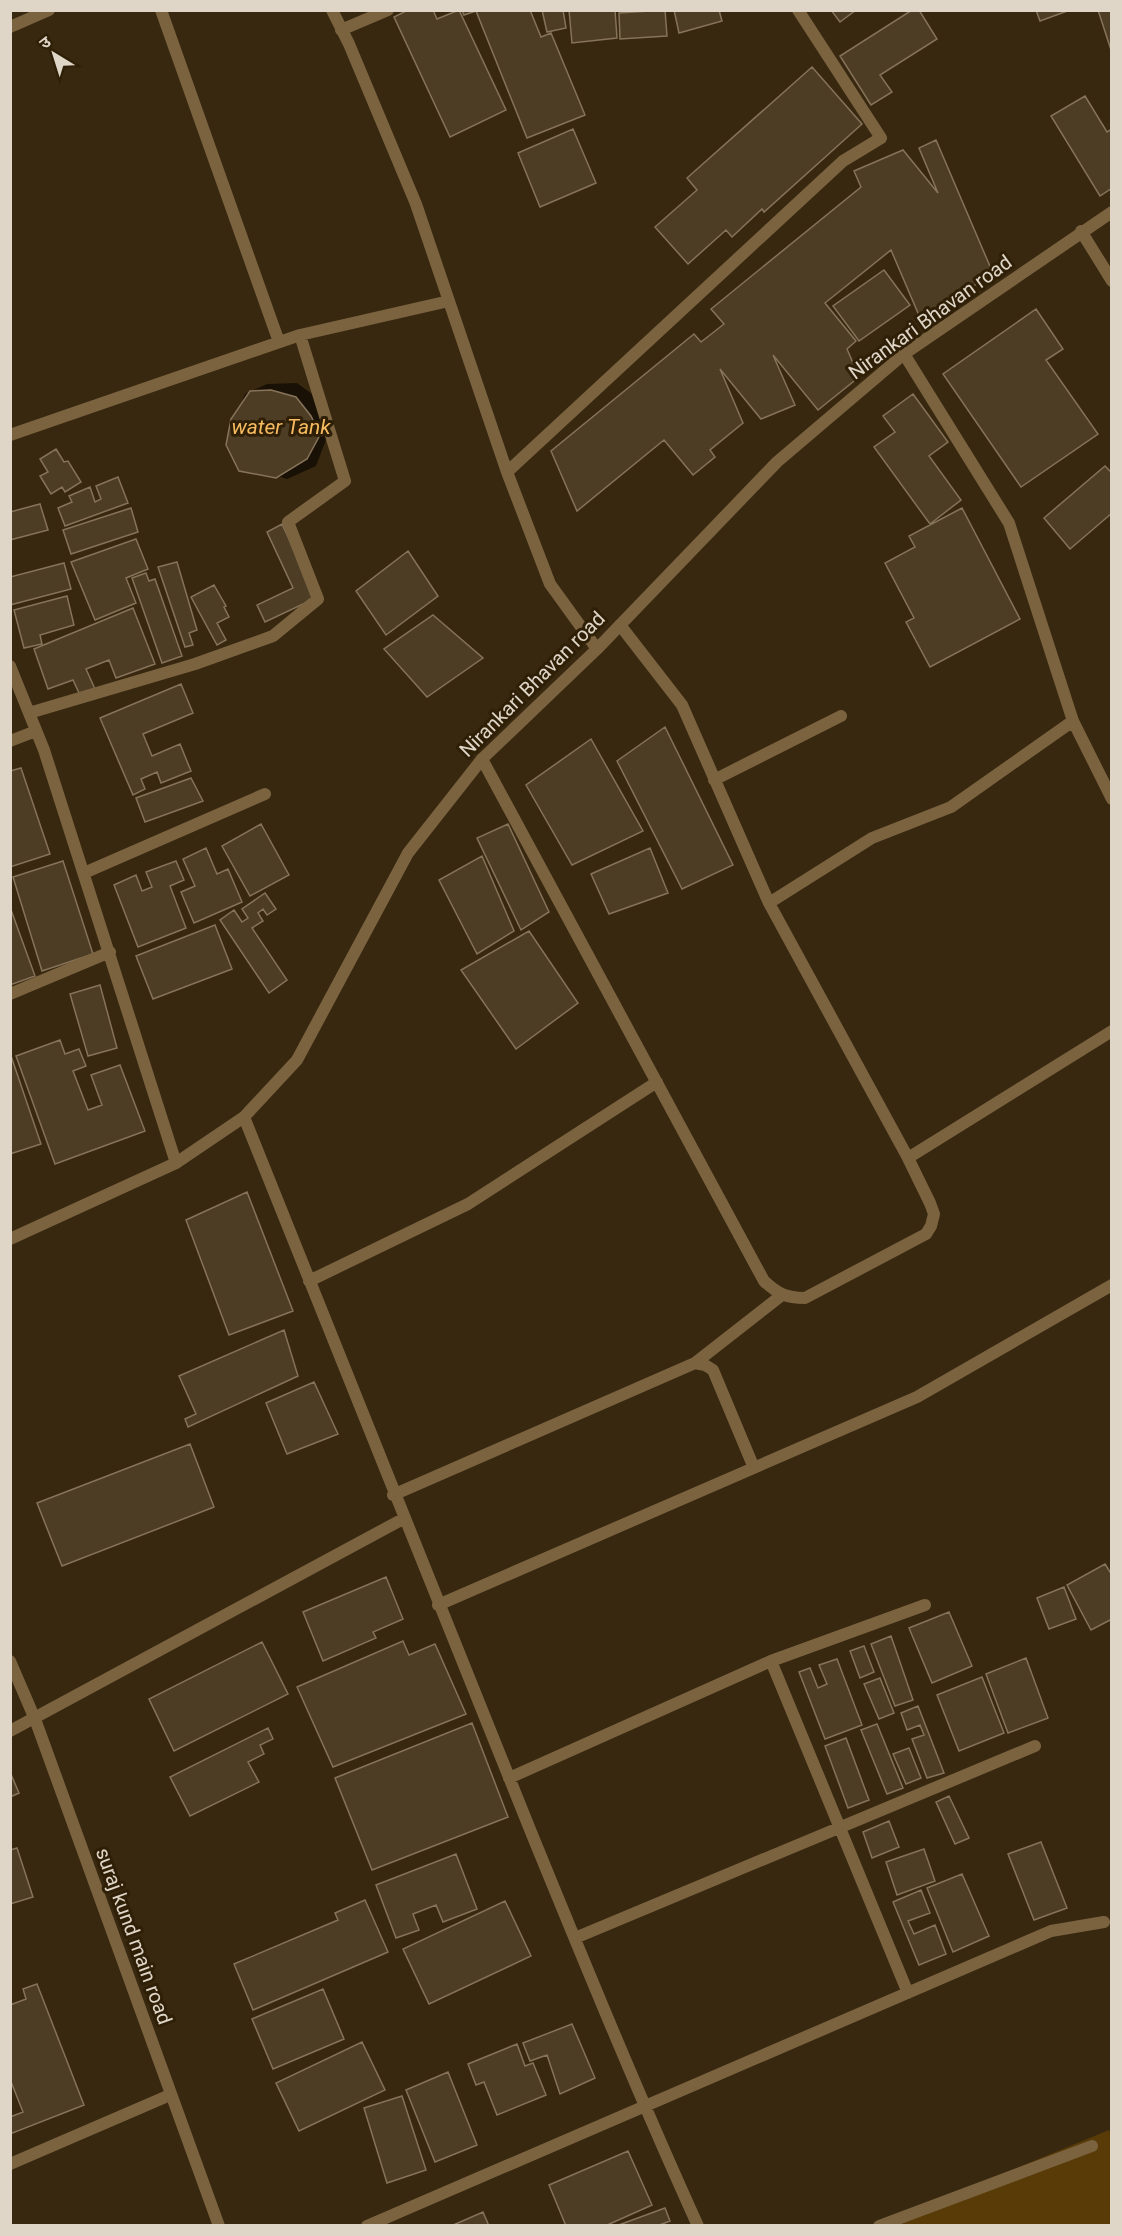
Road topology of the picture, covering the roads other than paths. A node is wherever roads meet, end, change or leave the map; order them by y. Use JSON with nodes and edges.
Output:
{"nodes":[{"id":1,"x":49,"y":10,"type":"edge"},
{"id":2,"x":161,"y":10,"type":"edge"},
{"id":3,"x":332,"y":10,"type":"edge"},
{"id":4,"x":388,"y":10,"type":"edge"},
{"id":5,"x":798,"y":10,"type":"edge"},
{"id":6,"x":10,"y":27,"type":"edge"},
{"id":7,"x":340,"y":30,"type":"junction"},
{"id":8,"x":1112,"y":212,"type":"edge"},
{"id":9,"x":1081,"y":231,"type":"junction"},
{"id":10,"x":1112,"y":281,"type":"edge"},
{"id":11,"x":449,"y":301,"type":"junction"},
{"id":12,"x":300,"y":335,"type":"junction"},
{"id":13,"x":279,"y":342,"type":"junction"},
{"id":14,"x":904,"y":354,"type":"junction"},
{"id":15,"x":10,"y":435,"type":"edge"},
{"id":16,"x":507,"y":472,"type":"junction"},
{"id":17,"x":620,"y":625,"type":"junction"},
{"id":18,"x":597,"y":649,"type":"junction"},
{"id":19,"x":10,"y":666,"type":"edge"},
{"id":20,"x":29,"y":713,"type":"junction"},
{"id":21,"x":841,"y":716,"type":"dead end"},
{"id":22,"x":1073,"y":721,"type":"junction"},
{"id":23,"x":36,"y":731,"type":"junction"},
{"id":24,"x":10,"y":741,"type":"edge"},
{"id":25,"x":482,"y":759,"type":"junction"},
{"id":26,"x":714,"y":780,"type":"junction"},
{"id":27,"x":265,"y":794,"type":"dead end"},
{"id":28,"x":1112,"y":799,"type":"edge"},
{"id":29,"x":84,"y":873,"type":"junction"},
{"id":30,"x":769,"y":903,"type":"junction"},
{"id":31,"x":110,"y":952,"type":"junction"},
{"id":32,"x":10,"y":994,"type":"edge"},
{"id":33,"x":1112,"y":1031,"type":"edge"},
{"id":34,"x":657,"y":1082,"type":"junction"},
{"id":35,"x":244,"y":1118,"type":"junction"},
{"id":36,"x":908,"y":1158,"type":"junction"},
{"id":37,"x":176,"y":1163,"type":"junction"},
{"id":38,"x":10,"y":1239,"type":"edge"},
{"id":39,"x":309,"y":1281,"type":"junction"},
{"id":40,"x":1112,"y":1285,"type":"edge"},
{"id":41,"x":782,"y":1295,"type":"junction"},
{"id":42,"x":695,"y":1363,"type":"junction"},
{"id":43,"x":754,"y":1468,"type":"junction"},
{"id":44,"x":393,"y":1495,"type":"junction"},
{"id":45,"x":403,"y":1519,"type":"junction"},
{"id":46,"x":438,"y":1605,"type":"junction"},
{"id":47,"x":925,"y":1605,"type":"dead end"},
{"id":48,"x":10,"y":1661,"type":"edge"},
{"id":49,"x":771,"y":1661,"type":"junction"},
{"id":50,"x":35,"y":1719,"type":"junction"},
{"id":51,"x":10,"y":1731,"type":"edge"},
{"id":52,"x":1035,"y":1746,"type":"dead end"},
{"id":53,"x":509,"y":1778,"type":"junction"},
{"id":54,"x":840,"y":1828,"type":"junction"},
{"id":55,"x":1104,"y":1922,"type":"dead end"},
{"id":56,"x":575,"y":1938,"type":"junction"},
{"id":57,"x":908,"y":1993,"type":"junction"},
{"id":58,"x":170,"y":2095,"type":"junction"},
{"id":59,"x":644,"y":2106,"type":"junction"},
{"id":60,"x":1092,"y":2146,"type":"dead end"},
{"id":61,"x":10,"y":2164,"type":"edge"},
{"id":62,"x":219,"y":2226,"type":"edge"},
{"id":63,"x":367,"y":2226,"type":"edge"},
{"id":64,"x":698,"y":2226,"type":"edge"},
{"id":65,"x":879,"y":2226,"type":"edge"}],
"edges":[{"from":1,"to":6,"type":"street"},
{"from":2,"to":13,"type":"street"},
{"from":3,"to":7,"type":"street"},
{"from":4,"to":7,"type":"street"},
{"from":5,"to":16,"type":"street"},
{"from":7,"to":11,"type":"street"},
{"from":8,"to":9,"type":"street","name":"Nirankari Bhavan road"},
{"from":9,"to":10,"type":"street"},
{"from":9,"to":14,"type":"street","name":"Nirankari Bhavan road"},
{"from":11,"to":12,"type":"street"},
{"from":11,"to":16,"type":"street"},
{"from":12,"to":13,"type":"street"},
{"from":12,"to":20,"type":"street"},
{"from":13,"to":15,"type":"street"},
{"from":14,"to":17,"type":"street","name":"Nirankari Bhavan road"},
{"from":14,"to":22,"type":"street"},
{"from":16,"to":18,"type":"street"},
{"from":17,"to":18,"type":"street","name":"Nirankari Bhavan road"},
{"from":17,"to":26,"type":"street"},
{"from":18,"to":25,"type":"street","name":"Nirankari Bhavan road"},
{"from":19,"to":20,"type":"street"},
{"from":20,"to":23,"type":"street"},
{"from":21,"to":26,"type":"street"},
{"from":22,"to":28,"type":"street"},
{"from":22,"to":30,"type":"street"},
{"from":23,"to":24,"type":"street"},
{"from":23,"to":29,"type":"street"},
{"from":25,"to":34,"type":"street"},
{"from":25,"to":35,"type":"street","name":"Nirankari Bhavan road"},
{"from":26,"to":30,"type":"street"},
{"from":27,"to":29,"type":"street"},
{"from":29,"to":31,"type":"street"},
{"from":30,"to":36,"type":"street"},
{"from":31,"to":32,"type":"street"},
{"from":31,"to":37,"type":"street"},
{"from":33,"to":36,"type":"street"},
{"from":34,"to":39,"type":"street"},
{"from":34,"to":41,"type":"street"},
{"from":35,"to":37,"type":"street","name":"Nirankari Bhavan road"},
{"from":35,"to":39,"type":"street"},
{"from":36,"to":41,"type":"street"},
{"from":37,"to":38,"type":"street","name":"Nirankari Bhavan road"},
{"from":39,"to":44,"type":"street"},
{"from":40,"to":43,"type":"street"},
{"from":41,"to":42,"type":"street"},
{"from":42,"to":43,"type":"street"},
{"from":42,"to":44,"type":"street"},
{"from":43,"to":46,"type":"street"},
{"from":44,"to":45,"type":"street"},
{"from":45,"to":46,"type":"street"},
{"from":45,"to":50,"type":"street"},
{"from":46,"to":53,"type":"street"},
{"from":47,"to":49,"type":"street"},
{"from":48,"to":50,"type":"street","name":"suraj kund main road"},
{"from":49,"to":53,"type":"street"},
{"from":49,"to":54,"type":"street"},
{"from":50,"to":51,"type":"street"},
{"from":50,"to":58,"type":"street","name":"suraj kund main road"},
{"from":52,"to":54,"type":"street"},
{"from":53,"to":56,"type":"street"},
{"from":54,"to":56,"type":"street"},
{"from":54,"to":57,"type":"street"},
{"from":55,"to":57,"type":"street"},
{"from":56,"to":59,"type":"street"},
{"from":57,"to":59,"type":"street"},
{"from":58,"to":61,"type":"street"},
{"from":58,"to":62,"type":"street","name":"suraj kund main road"},
{"from":59,"to":63,"type":"street"},
{"from":59,"to":64,"type":"street"},
{"from":60,"to":65,"type":"street"}]}
